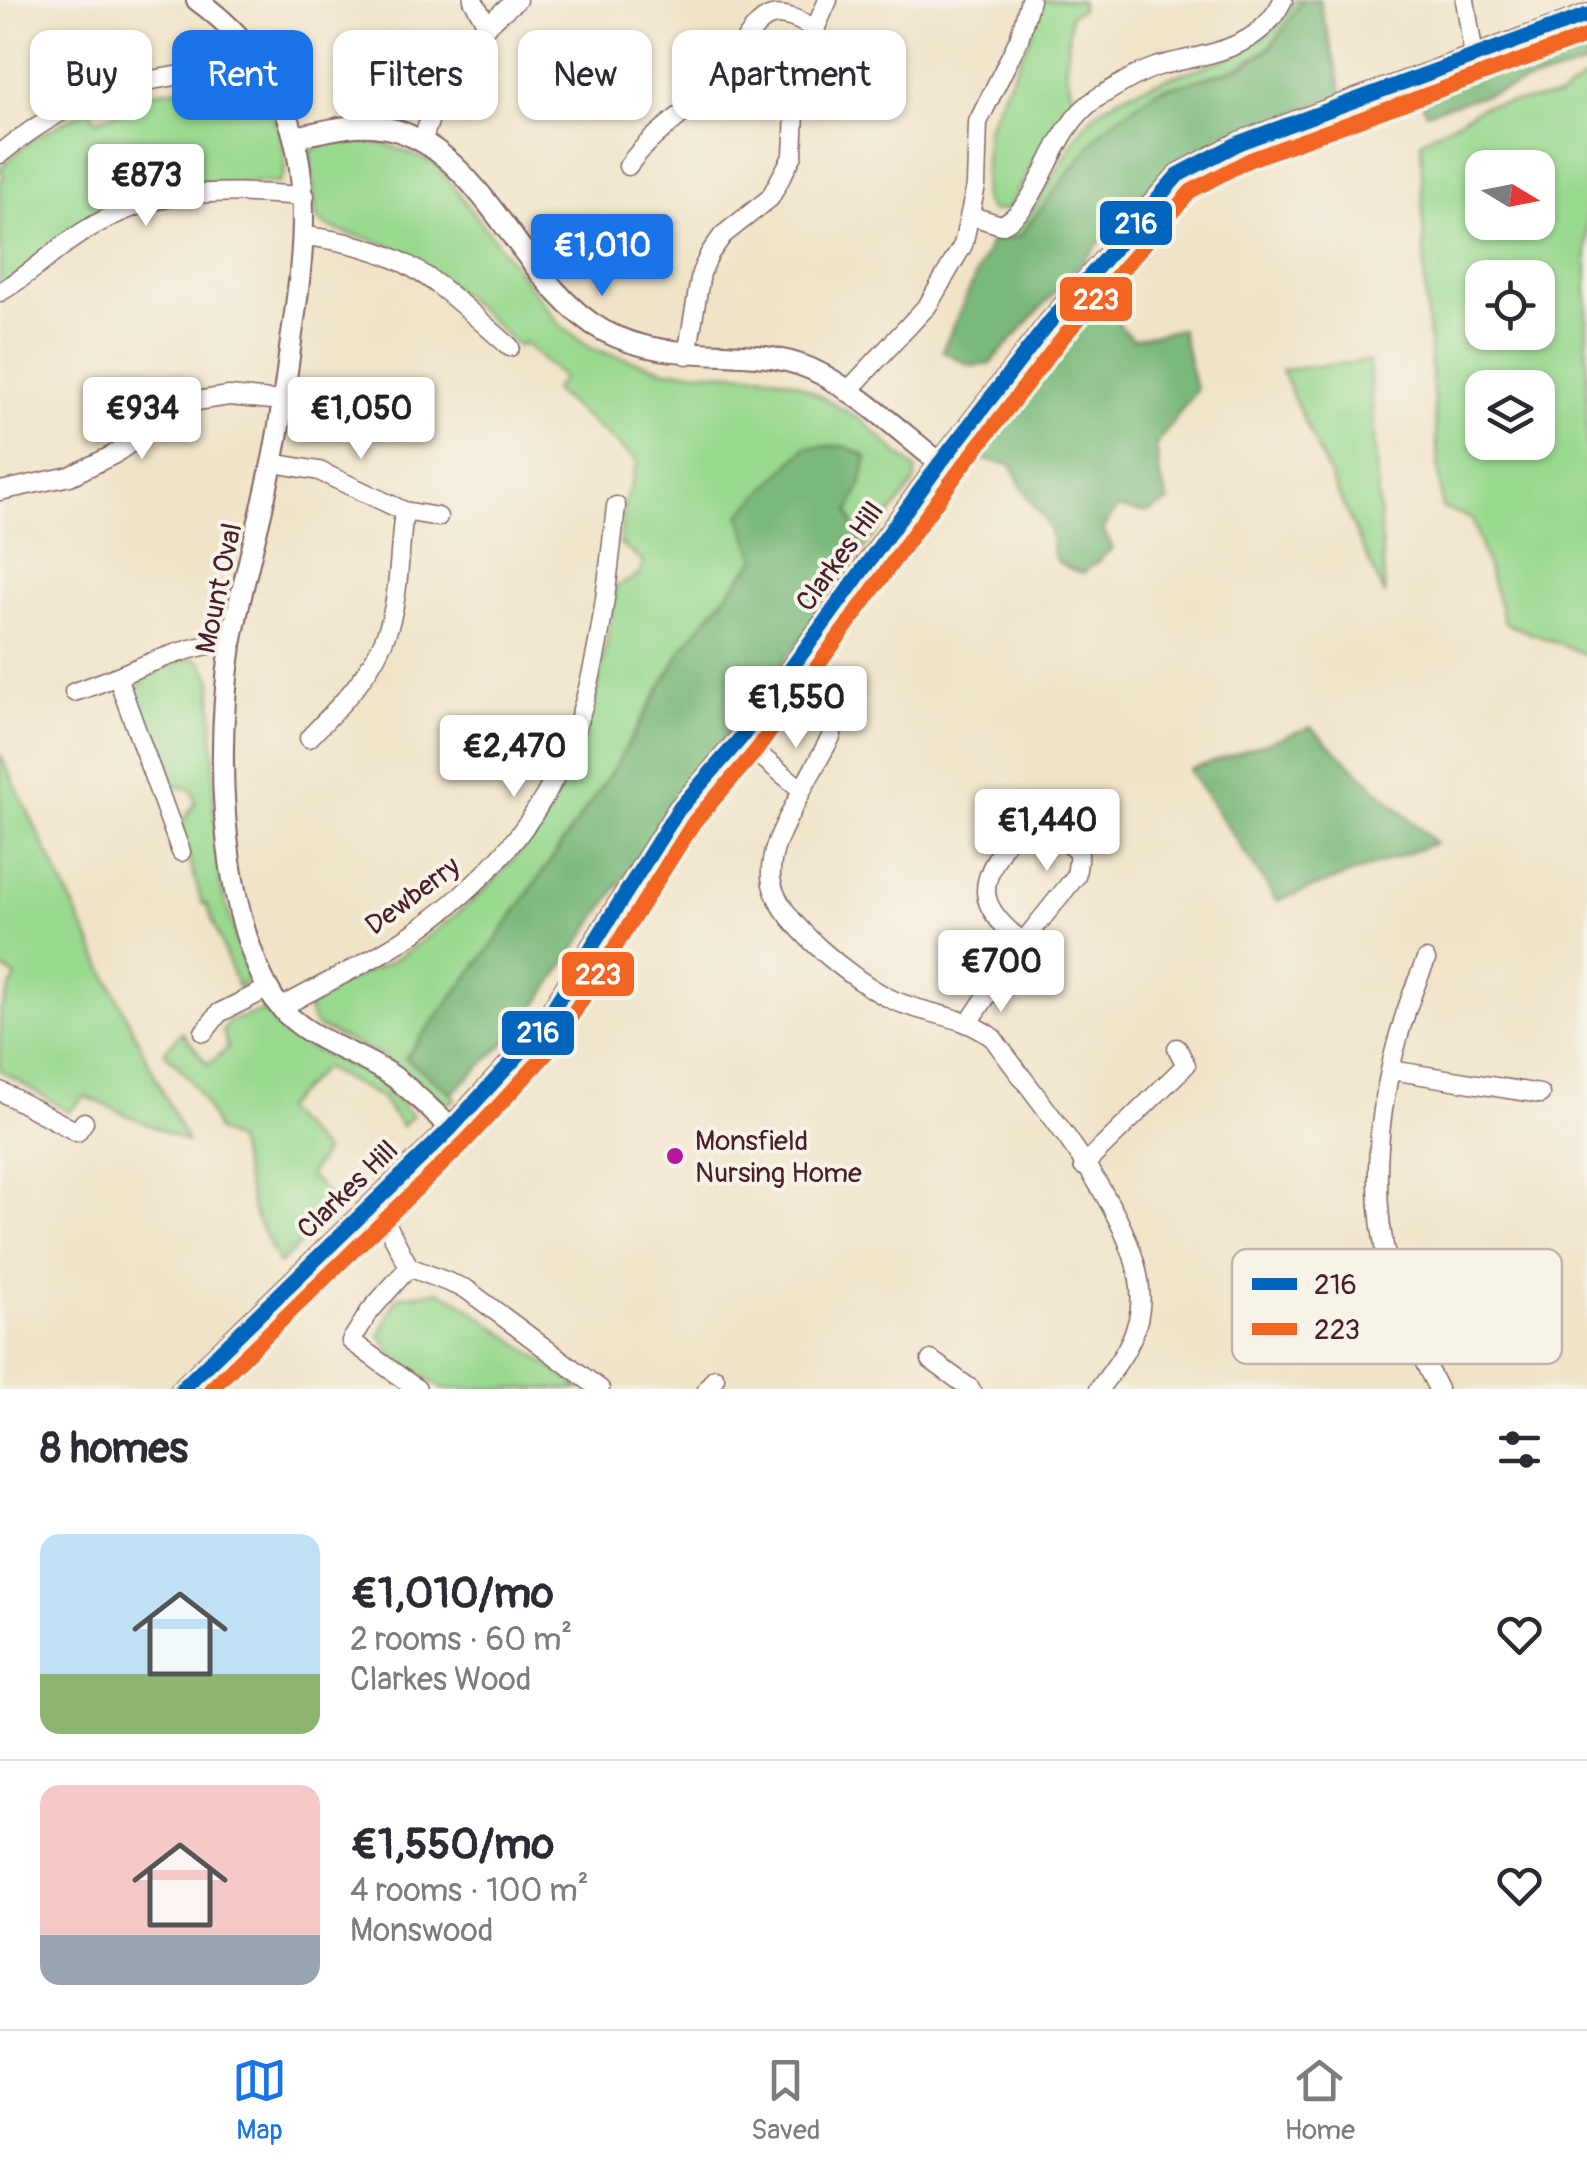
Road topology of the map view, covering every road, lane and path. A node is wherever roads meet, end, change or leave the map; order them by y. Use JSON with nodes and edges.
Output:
{"nodes":[{"id":1,"x":197,"y":0,"type":"edge"},
{"id":2,"x":473,"y":0,"type":"edge"},
{"id":3,"x":517,"y":0,"type":"edge"},
{"id":4,"x":828,"y":0,"type":"edge"},
{"id":5,"x":1030,"y":0,"type":"edge"},
{"id":6,"x":1283,"y":0,"type":"edge"},
{"id":7,"x":1466,"y":0,"type":"edge"},
{"id":8,"x":1587,"y":15,"type":"edge"},
{"id":9,"x":486,"y":24,"type":"junction"},
{"id":10,"x":816,"y":29,"type":"junction"},
{"id":11,"x":232,"y":30,"type":"edge"},
{"id":12,"x":1474,"y":56,"type":"junction"},
{"id":13,"x":172,"y":77,"type":"edge"},
{"id":14,"x":290,"y":120,"type":"edge"},
{"id":15,"x":296,"y":137,"type":"junction"},
{"id":16,"x":422,"y":142,"type":"junction"},
{"id":17,"x":0,"y":154,"type":"edge"},
{"id":18,"x":628,"y":166,"type":"dead end"},
{"id":19,"x":304,"y":196,"type":"junction"},
{"id":20,"x":972,"y":216,"type":"junction"},
{"id":21,"x":306,"y":236,"type":"junction"},
{"id":22,"x":0,"y":292,"type":"edge"},
{"id":23,"x":510,"y":347,"type":"dead end"},
{"id":24,"x":686,"y":354,"type":"junction"},
{"id":25,"x":847,"y":392,"type":"junction"},
{"id":26,"x":282,"y":401,"type":"junction"},
{"id":27,"x":272,"y":463,"type":"junction"},
{"id":28,"x":940,"y":463,"type":"junction"},
{"id":29,"x":0,"y":491,"type":"edge"},
{"id":30,"x":616,"y":506,"type":"dead end"},
{"id":31,"x":404,"y":511,"type":"junction"},
{"id":32,"x":438,"y":517,"type":"dead end"},
{"id":33,"x":232,"y":642,"type":"junction"},
{"id":34,"x":118,"y":679,"type":"junction"},
{"id":35,"x":74,"y":692,"type":"dead end"},
{"id":36,"x":832,"y":735,"type":"dead end"},
{"id":37,"x":309,"y":738,"type":"dead end"},
{"id":38,"x":740,"y":739,"type":"junction"},
{"id":39,"x":802,"y":790,"type":"junction"},
{"id":40,"x":181,"y":852,"type":"dead end"},
{"id":41,"x":1023,"y":942,"type":"junction"},
{"id":42,"x":1426,"y":960,"type":"dead end"},
{"id":43,"x":267,"y":989,"type":"junction"},
{"id":44,"x":282,"y":1007,"type":"junction"},
{"id":45,"x":970,"y":1021,"type":"junction"},
{"id":46,"x":204,"y":1032,"type":"dead end"},
{"id":47,"x":1178,"y":1048,"type":"dead end"},
{"id":48,"x":1391,"y":1070,"type":"junction"},
{"id":49,"x":0,"y":1091,"type":"edge"},
{"id":50,"x":1540,"y":1094,"type":"dead end"},
{"id":51,"x":84,"y":1122,"type":"dead end"},
{"id":52,"x":451,"y":1128,"type":"junction"},
{"id":53,"x":1083,"y":1166,"type":"junction"},
{"id":54,"x":375,"y":1202,"type":"junction"},
{"id":55,"x":1386,"y":1249,"type":"edge"},
{"id":56,"x":409,"y":1267,"type":"junction"},
{"id":57,"x":932,"y":1360,"type":"dead end"},
{"id":58,"x":1425,"y":1364,"type":"edge"},
{"id":59,"x":182,"y":1389,"type":"edge"},
{"id":60,"x":417,"y":1389,"type":"edge"},
{"id":61,"x":600,"y":1389,"type":"edge"},
{"id":62,"x":971,"y":1389,"type":"edge"},
{"id":63,"x":1099,"y":1389,"type":"edge"},
{"id":64,"x":1438,"y":1389,"type":"edge"}],
"edges":[{"from":1,"to":11,"type":"street","name":"Mount Oval"},
{"from":2,"to":9,"type":"street"},
{"from":3,"to":9,"type":"street"},
{"from":4,"to":10,"type":"street"},
{"from":5,"to":20,"type":"street"},
{"from":6,"to":20,"type":"street"},
{"from":7,"to":12,"type":"street"},
{"from":8,"to":12,"type":"street","name":"Clarkes Hill"},
{"from":9,"to":16,"type":"street"},
{"from":10,"to":18,"type":"street"},
{"from":10,"to":24,"type":"street"},
{"from":12,"to":28,"type":"street","name":"Clarkes Hill"},
{"from":13,"to":17,"type":"street"},
{"from":14,"to":15,"type":"street","name":"Mount Oval"},
{"from":15,"to":16,"type":"street"},
{"from":15,"to":19,"type":"street","name":"Mount Oval"},
{"from":16,"to":24,"type":"street"},
{"from":19,"to":21,"type":"street","name":"Mount Oval"},
{"from":19,"to":22,"type":"street"},
{"from":20,"to":25,"type":"street"},
{"from":21,"to":23,"type":"street"},
{"from":21,"to":26,"type":"street","name":"Mount Oval"},
{"from":24,"to":25,"type":"street"},
{"from":25,"to":28,"type":"street"},
{"from":26,"to":27,"type":"street","name":"Mount Oval"},
{"from":26,"to":29,"type":"street"},
{"from":27,"to":31,"type":"street"},
{"from":27,"to":33,"type":"street","name":"Mount Oval"},
{"from":28,"to":38,"type":"street","name":"Clarkes Hill"},
{"from":30,"to":44,"type":"street","name":"Dewberry"},
{"from":31,"to":32,"type":"street"},
{"from":31,"to":37,"type":"street"},
{"from":33,"to":34,"type":"street"},
{"from":33,"to":43,"type":"street","name":"Mount Oval"},
{"from":34,"to":35,"type":"street"},
{"from":34,"to":40,"type":"street"},
{"from":36,"to":39,"type":"street"},
{"from":38,"to":39,"type":"street"},
{"from":38,"to":52,"type":"street","name":"Clarkes Hill"},
{"from":39,"to":45,"type":"street"},
{"from":41,"to":41,"type":"street"},
{"from":41,"to":45,"type":"street"},
{"from":42,"to":48,"type":"street"},
{"from":43,"to":44,"type":"street","name":"Mount Oval"},
{"from":43,"to":46,"type":"street"},
{"from":44,"to":52,"type":"street","name":"Mount Oval"},
{"from":45,"to":53,"type":"street"},
{"from":47,"to":53,"type":"street"},
{"from":48,"to":50,"type":"street"},
{"from":48,"to":55,"type":"street"},
{"from":49,"to":51,"type":"street"},
{"from":52,"to":54,"type":"street","name":"Clarkes Hill"},
{"from":53,"to":63,"type":"street"},
{"from":54,"to":56,"type":"street"},
{"from":54,"to":59,"type":"street","name":"Clarkes Hill"},
{"from":56,"to":60,"type":"street"},
{"from":56,"to":61,"type":"street"},
{"from":57,"to":62,"type":"street"},
{"from":58,"to":64,"type":"street"}]}
